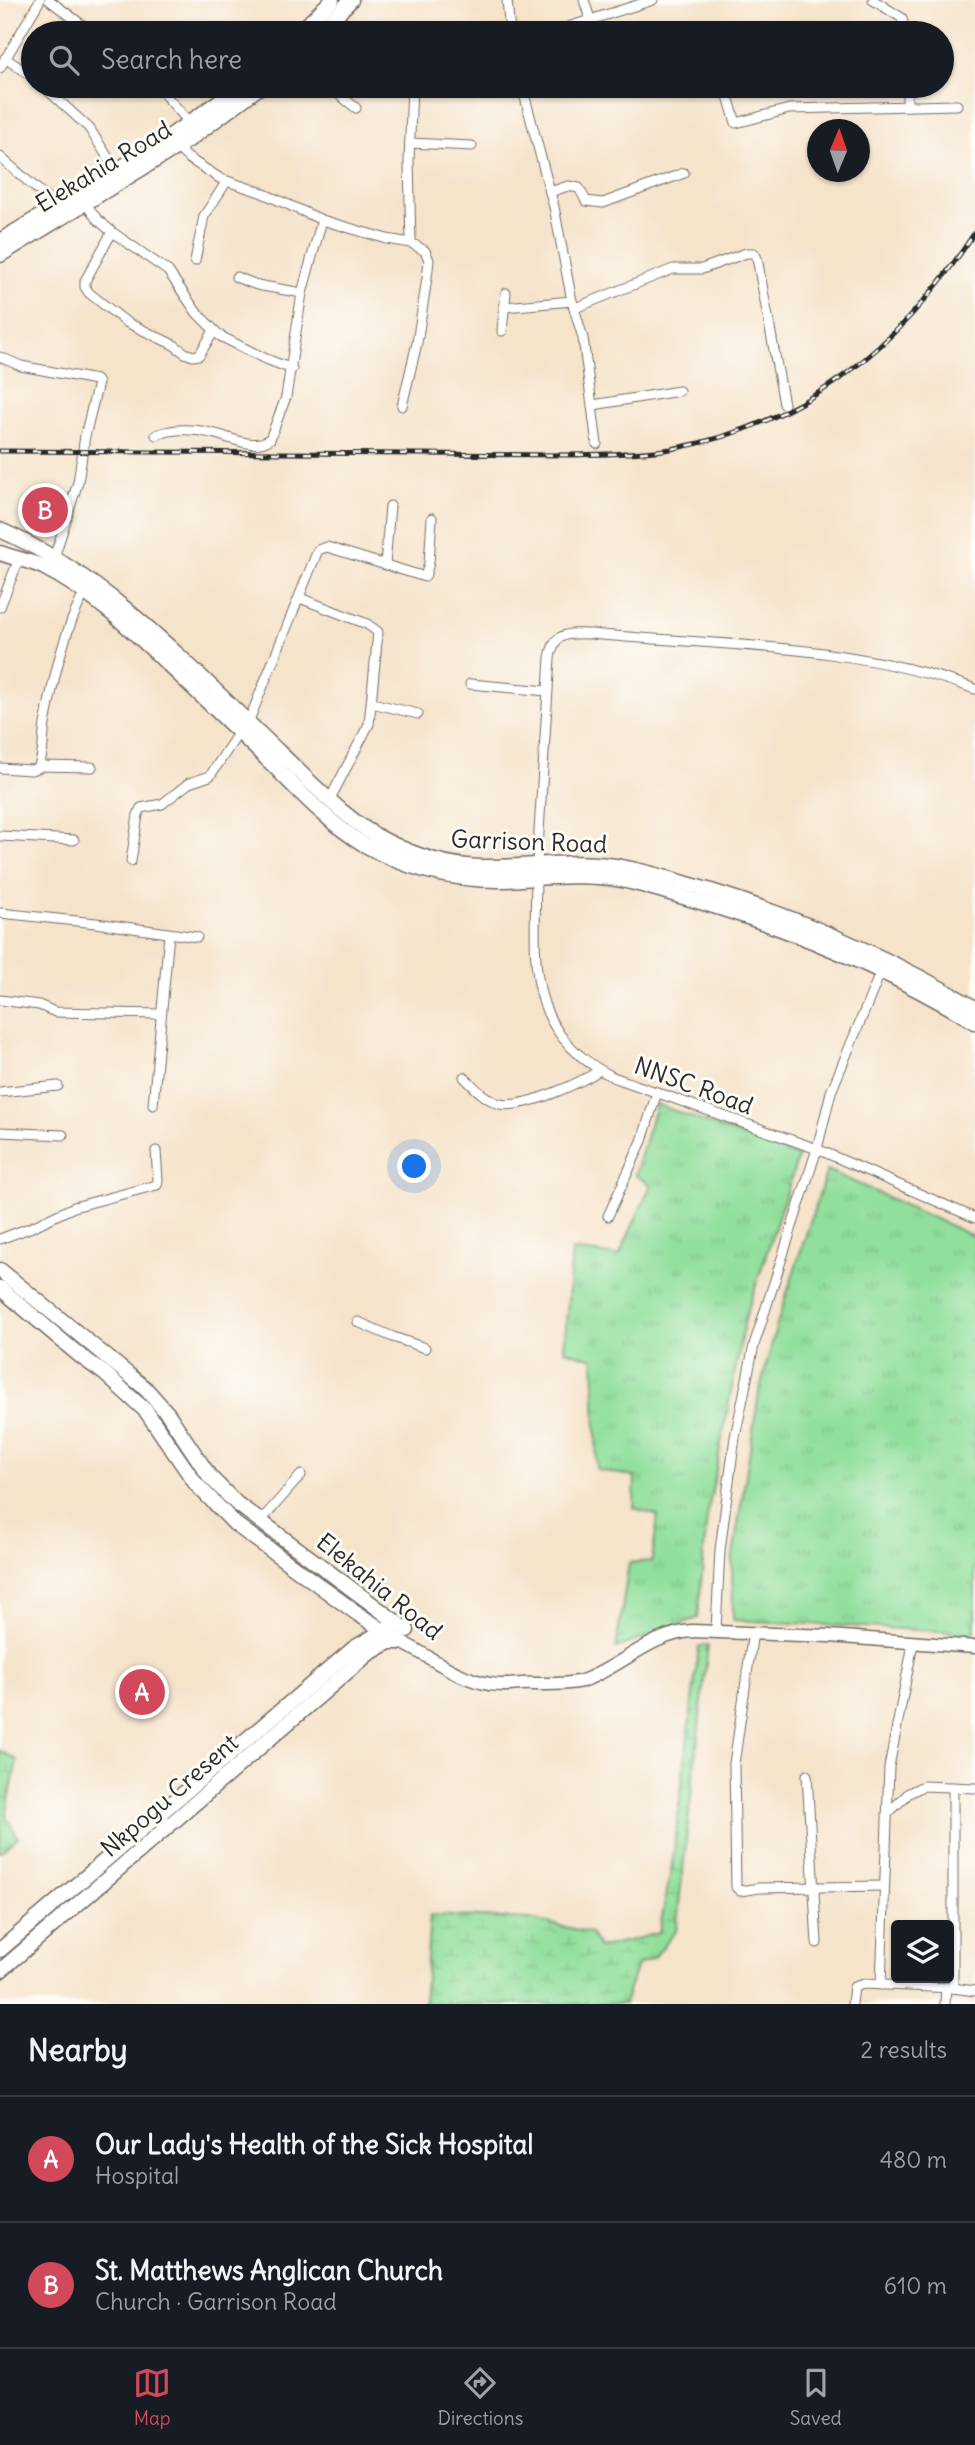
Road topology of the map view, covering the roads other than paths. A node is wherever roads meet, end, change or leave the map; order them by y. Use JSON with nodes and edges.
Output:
{"nodes":[{"id":1,"x":40,"y":0,"type":"edge"},
{"id":2,"x":49,"y":0,"type":"edge"},
{"id":3,"x":332,"y":0,"type":"edge"},
{"id":4,"x":351,"y":0,"type":"edge"},
{"id":5,"x":507,"y":0,"type":"edge"},
{"id":6,"x":584,"y":0,"type":"edge"},
{"id":7,"x":653,"y":0,"type":"edge"},
{"id":8,"x":873,"y":0,"type":"edge"},
{"id":9,"x":590,"y":19,"type":"junction"},
{"id":10,"x":27,"y":21,"type":"edge"},
{"id":11,"x":77,"y":21,"type":"edge"},
{"id":12,"x":311,"y":21,"type":"edge"},
{"id":13,"x":331,"y":21,"type":"edge"},
{"id":14,"x":509,"y":21,"type":"edge"},
{"id":15,"x":584,"y":21,"type":"edge"},
{"id":16,"x":903,"y":21,"type":"edge"},
{"id":17,"x":21,"y":31,"type":"edge"},
{"id":18,"x":5,"y":58,"type":"junction"},
{"id":19,"x":0,"y":68,"type":"edge"},
{"id":20,"x":21,"y":69,"type":"edge"},
{"id":21,"x":56,"y":98,"type":"edge"},
{"id":22,"x":168,"y":98,"type":"edge"},
{"id":23,"x":224,"y":98,"type":"edge"},
{"id":24,"x":245,"y":98,"type":"edge"},
{"id":25,"x":343,"y":98,"type":"edge"},
{"id":26,"x":412,"y":98,"type":"edge"},
{"id":27,"x":525,"y":98,"type":"edge"},
{"id":28,"x":728,"y":98,"type":"edge"},
{"id":29,"x":907,"y":98,"type":"edge"},
{"id":30,"x":957,"y":105,"type":"dead end"},
{"id":31,"x":907,"y":106,"type":"junction"},
{"id":32,"x":356,"y":108,"type":"dead end"},
{"id":33,"x":190,"y":123,"type":"junction"},
{"id":34,"x":410,"y":143,"type":"junction"},
{"id":35,"x":472,"y":146,"type":"dead end"},
{"id":36,"x":177,"y":148,"type":"junction"},
{"id":37,"x":0,"y":157,"type":"edge"},
{"id":38,"x":116,"y":170,"type":"junction"},
{"id":39,"x":684,"y":173,"type":"dead end"},
{"id":40,"x":227,"y":181,"type":"junction"},
{"id":41,"x":550,"y":191,"type":"junction"},
{"id":42,"x":82,"y":198,"type":"junction"},
{"id":43,"x":61,"y":211,"type":"junction"},
{"id":44,"x":322,"y":220,"type":"junction"},
{"id":45,"x":112,"y":232,"type":"junction"},
{"id":46,"x":0,"y":241,"type":"edge"},
{"id":47,"x":411,"y":243,"type":"junction"},
{"id":48,"x":0,"y":255,"type":"edge"},
{"id":49,"x":195,"y":261,"type":"dead end"},
{"id":50,"x":236,"y":277,"type":"dead end"},
{"id":51,"x":302,"y":293,"type":"junction"},
{"id":52,"x":506,"y":293,"type":"dead end"},
{"id":53,"x":573,"y":304,"type":"junction"},
{"id":54,"x":504,"y":307,"type":"junction"},
{"id":55,"x":214,"y":331,"type":"junction"},
{"id":56,"x":502,"y":331,"type":"dead end"},
{"id":57,"x":0,"y":357,"type":"edge"},
{"id":58,"x":292,"y":369,"type":"junction"},
{"id":59,"x":679,"y":391,"type":"dead end"},
{"id":60,"x":784,"y":404,"type":"dead end"},
{"id":61,"x":593,"y":405,"type":"junction"},
{"id":62,"x":402,"y":406,"type":"dead end"},
{"id":63,"x":156,"y":435,"type":"dead end"},
{"id":64,"x":597,"y":444,"type":"dead end"},
{"id":65,"x":390,"y":506,"type":"dead end"},
{"id":66,"x":432,"y":518,"type":"dead end"},
{"id":67,"x":0,"y":530,"type":"edge"},
{"id":68,"x":0,"y":553,"type":"edge"},
{"id":69,"x":54,"y":558,"type":"junction"},
{"id":70,"x":19,"y":559,"type":"junction"},
{"id":71,"x":385,"y":565,"type":"junction"},
{"id":72,"x":85,"y":592,"type":"junction"},
{"id":73,"x":300,"y":598,"type":"junction"},
{"id":74,"x":0,"y":607,"type":"edge"},
{"id":75,"x":470,"y":684,"type":"dead end"},
{"id":76,"x":975,"y":689,"type":"edge"},
{"id":77,"x":547,"y":691,"type":"junction"},
{"id":78,"x":372,"y":703,"type":"junction"},
{"id":79,"x":418,"y":714,"type":"dead end"},
{"id":80,"x":244,"y":728,"type":"junction"},
{"id":81,"x":39,"y":766,"type":"junction"},
{"id":82,"x":92,"y":767,"type":"dead end"},
{"id":83,"x":0,"y":768,"type":"edge"},
{"id":84,"x":330,"y":799,"type":"junction"},
{"id":85,"x":0,"y":836,"type":"edge"},
{"id":86,"x":74,"y":840,"type":"dead end"},
{"id":87,"x":131,"y":861,"type":"dead end"},
{"id":88,"x":537,"y":870,"type":"junction"},
{"id":89,"x":0,"y":914,"type":"edge"},
{"id":90,"x":169,"y":934,"type":"junction"},
{"id":91,"x":197,"y":937,"type":"dead end"},
{"id":92,"x":881,"y":971,"type":"junction"},
{"id":93,"x":0,"y":1000,"type":"edge"},
{"id":94,"x":975,"y":1008,"type":"edge"},
{"id":95,"x":160,"y":1014,"type":"junction"},
{"id":96,"x":975,"y":1022,"type":"edge"},
{"id":97,"x":600,"y":1070,"type":"junction"},
{"id":98,"x":464,"y":1077,"type":"dead end"},
{"id":99,"x":58,"y":1086,"type":"dead end"},
{"id":100,"x":0,"y":1092,"type":"edge"},
{"id":101,"x":657,"y":1092,"type":"junction"},
{"id":102,"x":153,"y":1105,"type":"dead end"},
{"id":103,"x":0,"y":1132,"type":"edge"},
{"id":104,"x":63,"y":1135,"type":"dead end"},
{"id":105,"x":817,"y":1149,"type":"junction"},
{"id":106,"x":156,"y":1151,"type":"dead end"},
{"id":107,"x":608,"y":1216,"type":"dead end"},
{"id":108,"x":975,"y":1218,"type":"edge"},
{"id":109,"x":0,"y":1239,"type":"edge"},
{"id":110,"x":0,"y":1270,"type":"edge"},
{"id":111,"x":0,"y":1288,"type":"edge"},
{"id":112,"x":358,"y":1322,"type":"dead end"},
{"id":113,"x":425,"y":1348,"type":"dead end"},
{"id":114,"x":301,"y":1475,"type":"dead end"},
{"id":115,"x":260,"y":1522,"type":"junction"},
{"id":116,"x":378,"y":1609,"type":"junction"},
{"id":117,"x":358,"y":1614,"type":"junction"},
{"id":118,"x":382,"y":1630,"type":"junction"},
{"id":119,"x":716,"y":1630,"type":"junction"},
{"id":120,"x":753,"y":1632,"type":"junction"},
{"id":121,"x":404,"y":1636,"type":"junction"},
{"id":122,"x":913,"y":1644,"type":"junction"},
{"id":123,"x":975,"y":1647,"type":"edge"},
{"id":124,"x":361,"y":1651,"type":"junction"},
{"id":125,"x":807,"y":1775,"type":"dead end"},
{"id":126,"x":953,"y":1787,"type":"junction"},
{"id":127,"x":975,"y":1788,"type":"edge"},
{"id":128,"x":887,"y":1814,"type":"junction"},
{"id":129,"x":884,"y":1886,"type":"junction"},
{"id":130,"x":814,"y":1888,"type":"junction"},
{"id":131,"x":817,"y":1942,"type":"dead end"},
{"id":132,"x":0,"y":1950,"type":"edge"},
{"id":133,"x":0,"y":1971,"type":"edge"},
{"id":134,"x":881,"y":1984,"type":"junction"},
{"id":135,"x":949,"y":1987,"type":"junction"},
{"id":136,"x":975,"y":1991,"type":"edge"},
{"id":137,"x":852,"y":2004,"type":"edge"},
{"id":138,"x":945,"y":2004,"type":"edge"}],
"edges":[{"from":1,"to":10,"type":"street"},
{"from":2,"to":11,"type":"street"},
{"from":3,"to":12,"type":"main road"},
{"from":4,"to":13,"type":"main road"},
{"from":5,"to":14,"type":"street"},
{"from":6,"to":9,"type":"street"},
{"from":7,"to":9,"type":"street"},
{"from":8,"to":16,"type":"street"},
{"from":9,"to":15,"type":"street"},
{"from":17,"to":18,"type":"street"},
{"from":18,"to":19,"type":"street"},
{"from":18,"to":20,"type":"street"},
{"from":21,"to":38,"type":"street"},
{"from":22,"to":33,"type":"street"},
{"from":23,"to":33,"type":"main road","name":"Elekahia Road"},
{"from":24,"to":36,"type":"main road","name":"Elekahia Road"},
{"from":25,"to":32,"type":"street"},
{"from":26,"to":34,"type":"street"},
{"from":27,"to":41,"type":"street"},
{"from":28,"to":31,"type":"street"},
{"from":29,"to":31,"type":"street"},
{"from":30,"to":31,"type":"street"},
{"from":33,"to":38,"type":"main road","name":"Elekahia Road"},
{"from":34,"to":35,"type":"street"},
{"from":34,"to":47,"type":"street"},
{"from":36,"to":40,"type":"street"},
{"from":36,"to":42,"type":"main road","name":"Elekahia Road"},
{"from":37,"to":43,"type":"street"},
{"from":38,"to":42,"type":"main road","name":"Elekahia Road"},
{"from":39,"to":41,"type":"street"},
{"from":40,"to":44,"type":"street"},
{"from":40,"to":49,"type":"street"},
{"from":41,"to":53,"type":"street"},
{"from":42,"to":43,"type":"main road","name":"Elekahia Road"},
{"from":42,"to":45,"type":"street"},
{"from":43,"to":46,"type":"main road","name":"Elekahia Road"},
{"from":43,"to":48,"type":"main road","name":"Elekahia Road"},
{"from":44,"to":47,"type":"street"},
{"from":44,"to":51,"type":"street"},
{"from":45,"to":55,"type":"street"},
{"from":45,"to":55,"type":"street"},
{"from":47,"to":62,"type":"street"},
{"from":50,"to":51,"type":"street"},
{"from":51,"to":58,"type":"street"},
{"from":52,"to":54,"type":"street"},
{"from":53,"to":54,"type":"street"},
{"from":53,"to":60,"type":"street"},
{"from":53,"to":61,"type":"street"},
{"from":54,"to":56,"type":"street"},
{"from":55,"to":58,"type":"street"},
{"from":57,"to":69,"type":"street"},
{"from":58,"to":63,"type":"street"},
{"from":59,"to":61,"type":"street"},
{"from":61,"to":64,"type":"street"},
{"from":65,"to":71,"type":"street"},
{"from":66,"to":71,"type":"street"},
{"from":67,"to":69,"type":"main road","name":"Garrison Road"},
{"from":68,"to":70,"type":"main road","name":"Garrison Road"},
{"from":69,"to":80,"type":"main road","name":"Garrison Road"},
{"from":70,"to":72,"type":"main road","name":"Garrison Road"},
{"from":70,"to":74,"type":"street"},
{"from":71,"to":73,"type":"street"},
{"from":72,"to":80,"type":"main road","name":"Garrison Road"},
{"from":72,"to":81,"type":"street"},
{"from":73,"to":78,"type":"street"},
{"from":73,"to":80,"type":"street"},
{"from":75,"to":77,"type":"street"},
{"from":76,"to":77,"type":"street","name":"NNSC Road"},
{"from":77,"to":88,"type":"street","name":"NNSC Road"},
{"from":78,"to":79,"type":"street"},
{"from":78,"to":84,"type":"street"},
{"from":80,"to":84,"type":"main road","name":"Garrison Road"},
{"from":80,"to":87,"type":"street"},
{"from":80,"to":88,"type":"main road","name":"Garrison Road"},
{"from":81,"to":82,"type":"street"},
{"from":81,"to":83,"type":"street"},
{"from":84,"to":88,"type":"main road","name":"Garrison Road"},
{"from":85,"to":86,"type":"street"},
{"from":88,"to":92,"type":"main road","name":"Garrison Road"},
{"from":88,"to":94,"type":"main road","name":"Garrison Road"},
{"from":88,"to":97,"type":"street","name":"NNSC Road"},
{"from":89,"to":90,"type":"street"},
{"from":90,"to":91,"type":"street"},
{"from":90,"to":95,"type":"street"},
{"from":92,"to":96,"type":"main road","name":"Garrison Road"},
{"from":92,"to":105,"type":"street"},
{"from":93,"to":95,"type":"street"},
{"from":95,"to":102,"type":"street"},
{"from":97,"to":98,"type":"street"},
{"from":97,"to":101,"type":"street","name":"NNSC Road"},
{"from":99,"to":100,"type":"street"},
{"from":101,"to":105,"type":"street","name":"NNSC Road"},
{"from":101,"to":107,"type":"street"},
{"from":103,"to":104,"type":"street"},
{"from":105,"to":108,"type":"street","name":"NNSC Road"},
{"from":105,"to":119,"type":"street"},
{"from":106,"to":109,"type":"street"},
{"from":110,"to":115,"type":"main road","name":"Elekahia Road"},
{"from":111,"to":117,"type":"main road","name":"Elekahia Road"},
{"from":112,"to":113,"type":"street"},
{"from":114,"to":115,"type":"street"},
{"from":115,"to":116,"type":"main road","name":"Elekahia Road"},
{"from":116,"to":118,"type":"main road"},
{"from":116,"to":121,"type":"main road","name":"Elekahia Road"},
{"from":117,"to":118,"type":"main road","name":"Elekahia Road"},
{"from":117,"to":124,"type":"main road"},
{"from":118,"to":121,"type":"main road","name":"Elekahia Road"},
{"from":118,"to":124,"type":"main road","name":"Nkpogu Cresent"},
{"from":119,"to":120,"type":"street","name":"Elekahia Road"},
{"from":119,"to":121,"type":"street","name":"Elekahia Road"},
{"from":120,"to":122,"type":"street","name":"Elekahia Road"},
{"from":120,"to":130,"type":"street"},
{"from":121,"to":124,"type":"main road","name":"Nkpogu Cresent"},
{"from":122,"to":123,"type":"street","name":"Elekahia Road"},
{"from":122,"to":128,"type":"street"},
{"from":124,"to":132,"type":"main road","name":"Nkpogu Cresent"},
{"from":124,"to":133,"type":"main road","name":"Nkpogu Cresent"},
{"from":125,"to":130,"type":"street"},
{"from":126,"to":127,"type":"street"},
{"from":126,"to":128,"type":"street"},
{"from":126,"to":135,"type":"street"},
{"from":128,"to":129,"type":"street"},
{"from":129,"to":130,"type":"street"},
{"from":129,"to":134,"type":"street"},
{"from":130,"to":131,"type":"street"},
{"from":134,"to":135,"type":"street"},
{"from":134,"to":137,"type":"street"},
{"from":135,"to":136,"type":"street"},
{"from":135,"to":138,"type":"street"}]}
